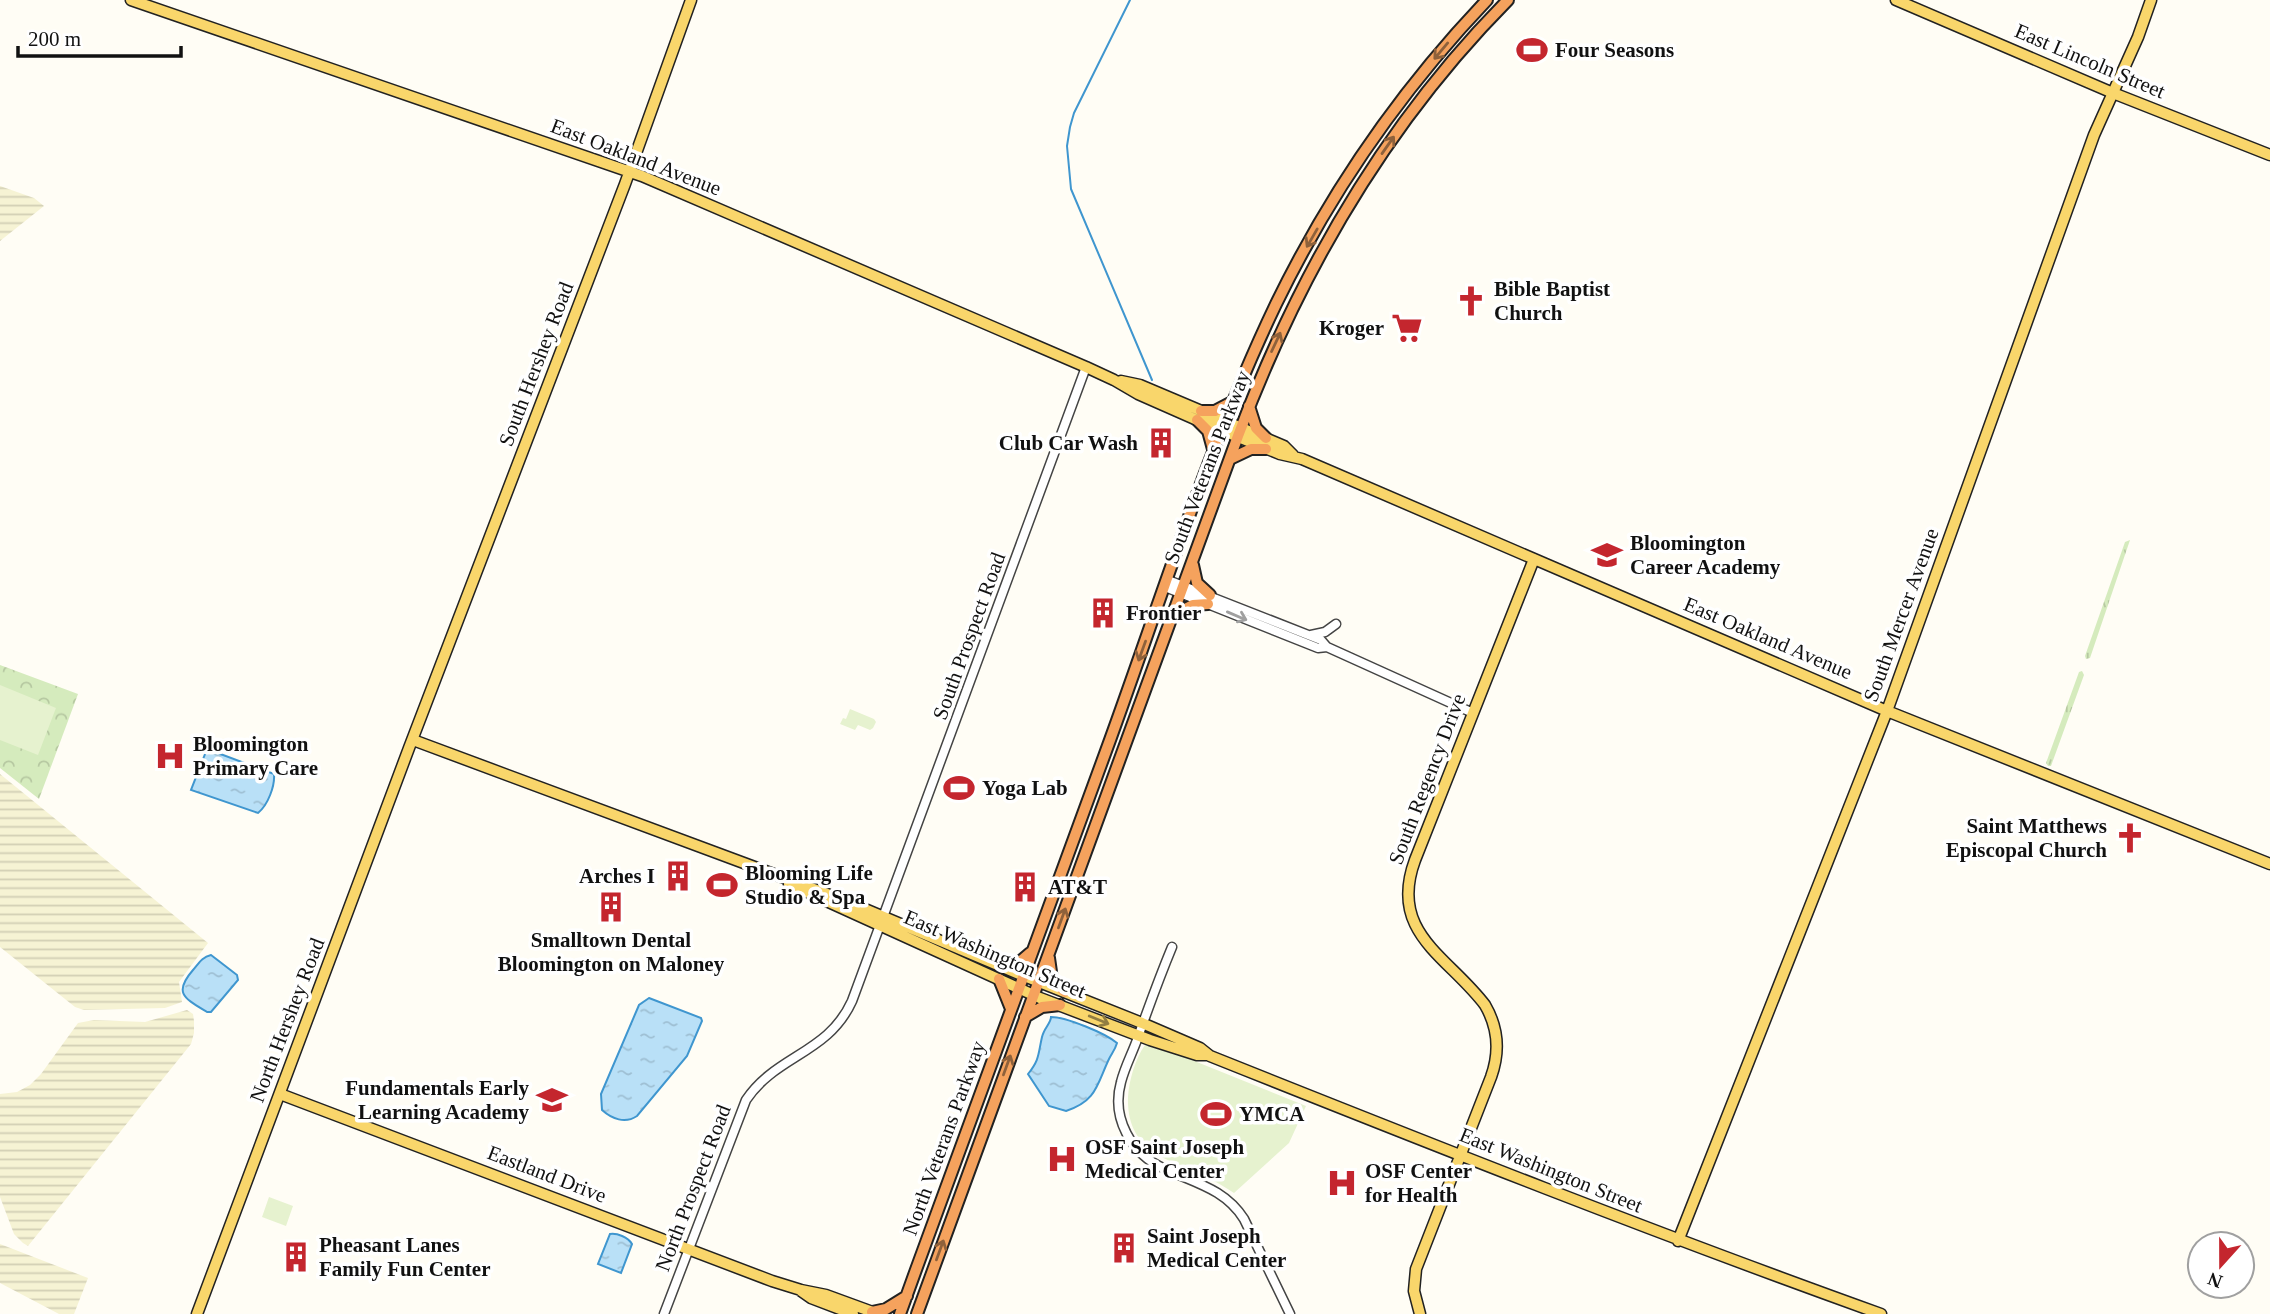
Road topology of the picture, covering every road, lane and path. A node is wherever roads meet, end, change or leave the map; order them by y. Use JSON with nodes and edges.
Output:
{"nodes":[{"id":1,"x":131,"y":0,"type":"edge"},
{"id":2,"x":691,"y":0,"type":"edge"},
{"id":3,"x":1486,"y":0,"type":"edge"},
{"id":4,"x":1508,"y":0,"type":"edge"},
{"id":5,"x":1896,"y":0,"type":"edge"},
{"id":6,"x":2151,"y":0,"type":"edge"},
{"id":7,"x":2113,"y":93,"type":"junction"},
{"id":8,"x":2270,"y":156,"type":"edge"},
{"id":9,"x":629,"y":172,"type":"junction"},
{"id":10,"x":1086,"y":367,"type":"junction"},
{"id":11,"x":1234,"y":401,"type":"junction"},
{"id":12,"x":1249,"y":406,"type":"junction"},
{"id":13,"x":1199,"y":415,"type":"junction"},
{"id":14,"x":1225,"y":426,"type":"junction"},
{"id":15,"x":1239,"y":432,"type":"junction"},
{"id":16,"x":1266,"y":444,"type":"junction"},
{"id":17,"x":1214,"y":454,"type":"junction"},
{"id":18,"x":1230,"y":460,"type":"junction"},
{"id":19,"x":1534,"y":559,"type":"junction"},
{"id":20,"x":1192,"y":561,"type":"junction"},
{"id":21,"x":1167,"y":583,"type":"junction"},
{"id":22,"x":1182,"y":589,"type":"junction"},
{"id":23,"x":1209,"y":599,"type":"junction"},
{"id":24,"x":1172,"y":616,"type":"junction"},
{"id":25,"x":1279,"y":624,"type":"junction"},
{"id":26,"x":1336,"y":624,"type":"dead end"},
{"id":27,"x":1308,"y":635,"type":"junction"},
{"id":28,"x":1293,"y":639,"type":"junction"},
{"id":29,"x":1327,"y":647,"type":"junction"},
{"id":30,"x":1887,"y":711,"type":"junction"},
{"id":31,"x":1473,"y":713,"type":"junction"},
{"id":32,"x":413,"y":740,"type":"junction"},
{"id":33,"x":2270,"y":864,"type":"edge"},
{"id":34,"x":883,"y":922,"type":"junction"},
{"id":35,"x":1172,"y":947,"type":"dead end"},
{"id":36,"x":1034,"y":948,"type":"junction"},
{"id":37,"x":1048,"y":954,"type":"junction"},
{"id":38,"x":1000,"y":966,"type":"junction"},
{"id":39,"x":1024,"y":976,"type":"junction"},
{"id":40,"x":999,"y":979,"type":"junction"},
{"id":41,"x":1038,"y":982,"type":"junction"},
{"id":42,"x":1020,"y":989,"type":"junction"},
{"id":43,"x":1065,"y":992,"type":"junction"},
{"id":44,"x":1033,"y":995,"type":"junction"},
{"id":45,"x":1060,"y":1005,"type":"junction"},
{"id":46,"x":1012,"y":1010,"type":"junction"},
{"id":47,"x":1025,"y":1017,"type":"junction"},
{"id":48,"x":1142,"y":1023,"type":"junction"},
{"id":49,"x":1139,"y":1035,"type":"junction"},
{"id":50,"x":1210,"y":1055,"type":"junction"},
{"id":51,"x":280,"y":1094,"type":"junction"},
{"id":52,"x":1460,"y":1155,"type":"junction"},
{"id":53,"x":1678,"y":1241,"type":"junction"},
{"id":54,"x":688,"y":1249,"type":"junction"},
{"id":55,"x":801,"y":1290,"type":"junction"},
{"id":56,"x":907,"y":1296,"type":"junction"},
{"id":57,"x":920,"y":1311,"type":"edge"},
{"id":58,"x":875,"y":1313,"type":"edge"},
{"id":59,"x":197,"y":1314,"type":"edge"},
{"id":60,"x":664,"y":1314,"type":"edge"},
{"id":61,"x":853,"y":1314,"type":"edge"},
{"id":62,"x":900,"y":1314,"type":"edge"},
{"id":63,"x":1290,"y":1314,"type":"edge"},
{"id":64,"x":1420,"y":1314,"type":"edge"},
{"id":65,"x":1881,"y":1314,"type":"edge"}],
"edges":[{"from":1,"to":9,"type":"main road","name":"East Oakland Avenue"},
{"from":2,"to":9,"type":"main road","name":"South Hershey Road"},
{"from":3,"to":11,"type":"highway","name":"South Veterans Parkway","one_way":true},
{"from":12,"to":4,"type":"highway","name":"South Veterans Parkway","one_way":true},
{"from":5,"to":7,"type":"main road","name":"East Lincoln Street"},
{"from":6,"to":7,"type":"main road","name":"South Mercer Avenue"},
{"from":7,"to":8,"type":"main road","name":"East Lincoln Street"},
{"from":7,"to":30,"type":"main road","name":"South Mercer Avenue"},
{"from":9,"to":10,"type":"main road","name":"East Oakland Avenue"},
{"from":9,"to":32,"type":"main road","name":"South Hershey Road"},
{"from":10,"to":13,"type":"main road","name":"East Oakland Avenue"},
{"from":10,"to":34,"type":"street","name":"South Prospect Road"},
{"from":11,"to":13,"type":"highway"},
{"from":11,"to":14,"type":"highway","name":"South Veterans Parkway"},
{"from":12,"to":15,"type":"highway","name":"South Veterans Parkway"},
{"from":12,"to":16,"type":"highway"},
{"from":13,"to":14,"type":"main road","name":"East Oakland Avenue"},
{"from":13,"to":17,"type":"highway"},
{"from":14,"to":15,"type":"main road","name":"East Oakland Avenue"},
{"from":14,"to":17,"type":"highway","name":"South Veterans Parkway"},
{"from":15,"to":16,"type":"main road","name":"East Oakland Avenue"},
{"from":15,"to":18,"type":"highway","name":"South Veterans Parkway"},
{"from":16,"to":18,"type":"highway"},
{"from":16,"to":19,"type":"main road","name":"East Oakland Avenue"},
{"from":17,"to":21,"type":"highway","name":"South Veterans Parkway"},
{"from":18,"to":20,"type":"highway","name":"South Veterans Parkway"},
{"from":19,"to":30,"type":"main road","name":"East Oakland Avenue"},
{"from":19,"to":31,"type":"main road","name":"South Regency Drive"},
{"from":20,"to":22,"type":"highway","name":"South Veterans Parkway"},
{"from":20,"to":23,"type":"highway"},
{"from":21,"to":22,"type":"street"},
{"from":21,"to":36,"type":"highway","name":"South Veterans Parkway","one_way":true},
{"from":22,"to":23,"type":"street"},
{"from":22,"to":24,"type":"highway","name":"South Veterans Parkway"},
{"from":23,"to":24,"type":"highway"},
{"from":23,"to":25,"type":"street"},
{"from":23,"to":28,"type":"street","one_way":true},
{"from":37,"to":24,"type":"highway","name":"South Veterans Parkway","one_way":true},
{"from":25,"to":27,"type":"street"},
{"from":25,"to":28,"type":"street"},
{"from":26,"to":27,"type":"street"},
{"from":27,"to":29,"type":"street"},
{"from":28,"to":29,"type":"street"},
{"from":29,"to":31,"type":"street"},
{"from":30,"to":33,"type":"main road","name":"East Oakland Avenue"},
{"from":30,"to":53,"type":"main road","name":"South Mercer Avenue"},
{"from":31,"to":52,"type":"main road","name":"South Regency Drive"},
{"from":32,"to":34,"type":"main road","name":"East Washington Street"},
{"from":32,"to":51,"type":"main road","name":"North Hershey Road"},
{"from":34,"to":38,"type":"main road","name":"East Washington Street"},
{"from":34,"to":40,"type":"main road","name":"East Washington Street"},
{"from":34,"to":54,"type":"street","name":"North Prospect Road"},
{"from":35,"to":48,"type":"street"},
{"from":36,"to":38,"type":"highway"},
{"from":36,"to":39,"type":"highway","name":"South Veterans Parkway"},
{"from":37,"to":41,"type":"highway","name":"South Veterans Parkway"},
{"from":37,"to":43,"type":"highway"},
{"from":38,"to":39,"type":"main road","name":"East Washington Street"},
{"from":39,"to":41,"type":"main road","name":"East Washington Street"},
{"from":39,"to":42,"type":"highway","name":"North Veterans Parkway"},
{"from":40,"to":42,"type":"main road","name":"East Washington Street"},
{"from":40,"to":46,"type":"highway"},
{"from":41,"to":43,"type":"main road","name":"East Washington Street"},
{"from":41,"to":44,"type":"highway","name":"South Veterans Parkway"},
{"from":42,"to":44,"type":"main road","name":"East Washington Street"},
{"from":42,"to":46,"type":"highway","name":"North Veterans Parkway"},
{"from":43,"to":48,"type":"main road","name":"East Washington Street"},
{"from":44,"to":45,"type":"main road","name":"East Washington Street"},
{"from":44,"to":47,"type":"highway","name":"North Veterans Parkway"},
{"from":45,"to":47,"type":"highway"},
{"from":45,"to":49,"type":"main road","name":"East Washington Street","one_way":true},
{"from":46,"to":56,"type":"highway","name":"North Veterans Parkway"},
{"from":57,"to":47,"type":"highway","name":"North Veterans Parkway","one_way":true},
{"from":48,"to":49,"type":"street"},
{"from":48,"to":50,"type":"main road","name":"East Washington Street"},
{"from":49,"to":50,"type":"main road","name":"East Washington Street"},
{"from":49,"to":63,"type":"street"},
{"from":50,"to":52,"type":"main road","name":"East Washington Street"},
{"from":51,"to":54,"type":"main road","name":"Eastland Drive"},
{"from":51,"to":59,"type":"main road","name":"North Hershey Road"},
{"from":52,"to":53,"type":"main road","name":"East Washington Street"},
{"from":52,"to":64,"type":"main road","name":"South Regency Drive"},
{"from":53,"to":65,"type":"main road","name":"East Washington Street"},
{"from":54,"to":55,"type":"main road","name":"Eastland Drive"},
{"from":54,"to":60,"type":"street","name":"North Prospect Road"},
{"from":55,"to":58,"type":"main road","name":"Eastland Drive"},
{"from":55,"to":61,"type":"main road","name":"Eastland Drive"},
{"from":56,"to":58,"type":"highway"},
{"from":56,"to":62,"type":"highway","name":"North Veterans Parkway"}]}
